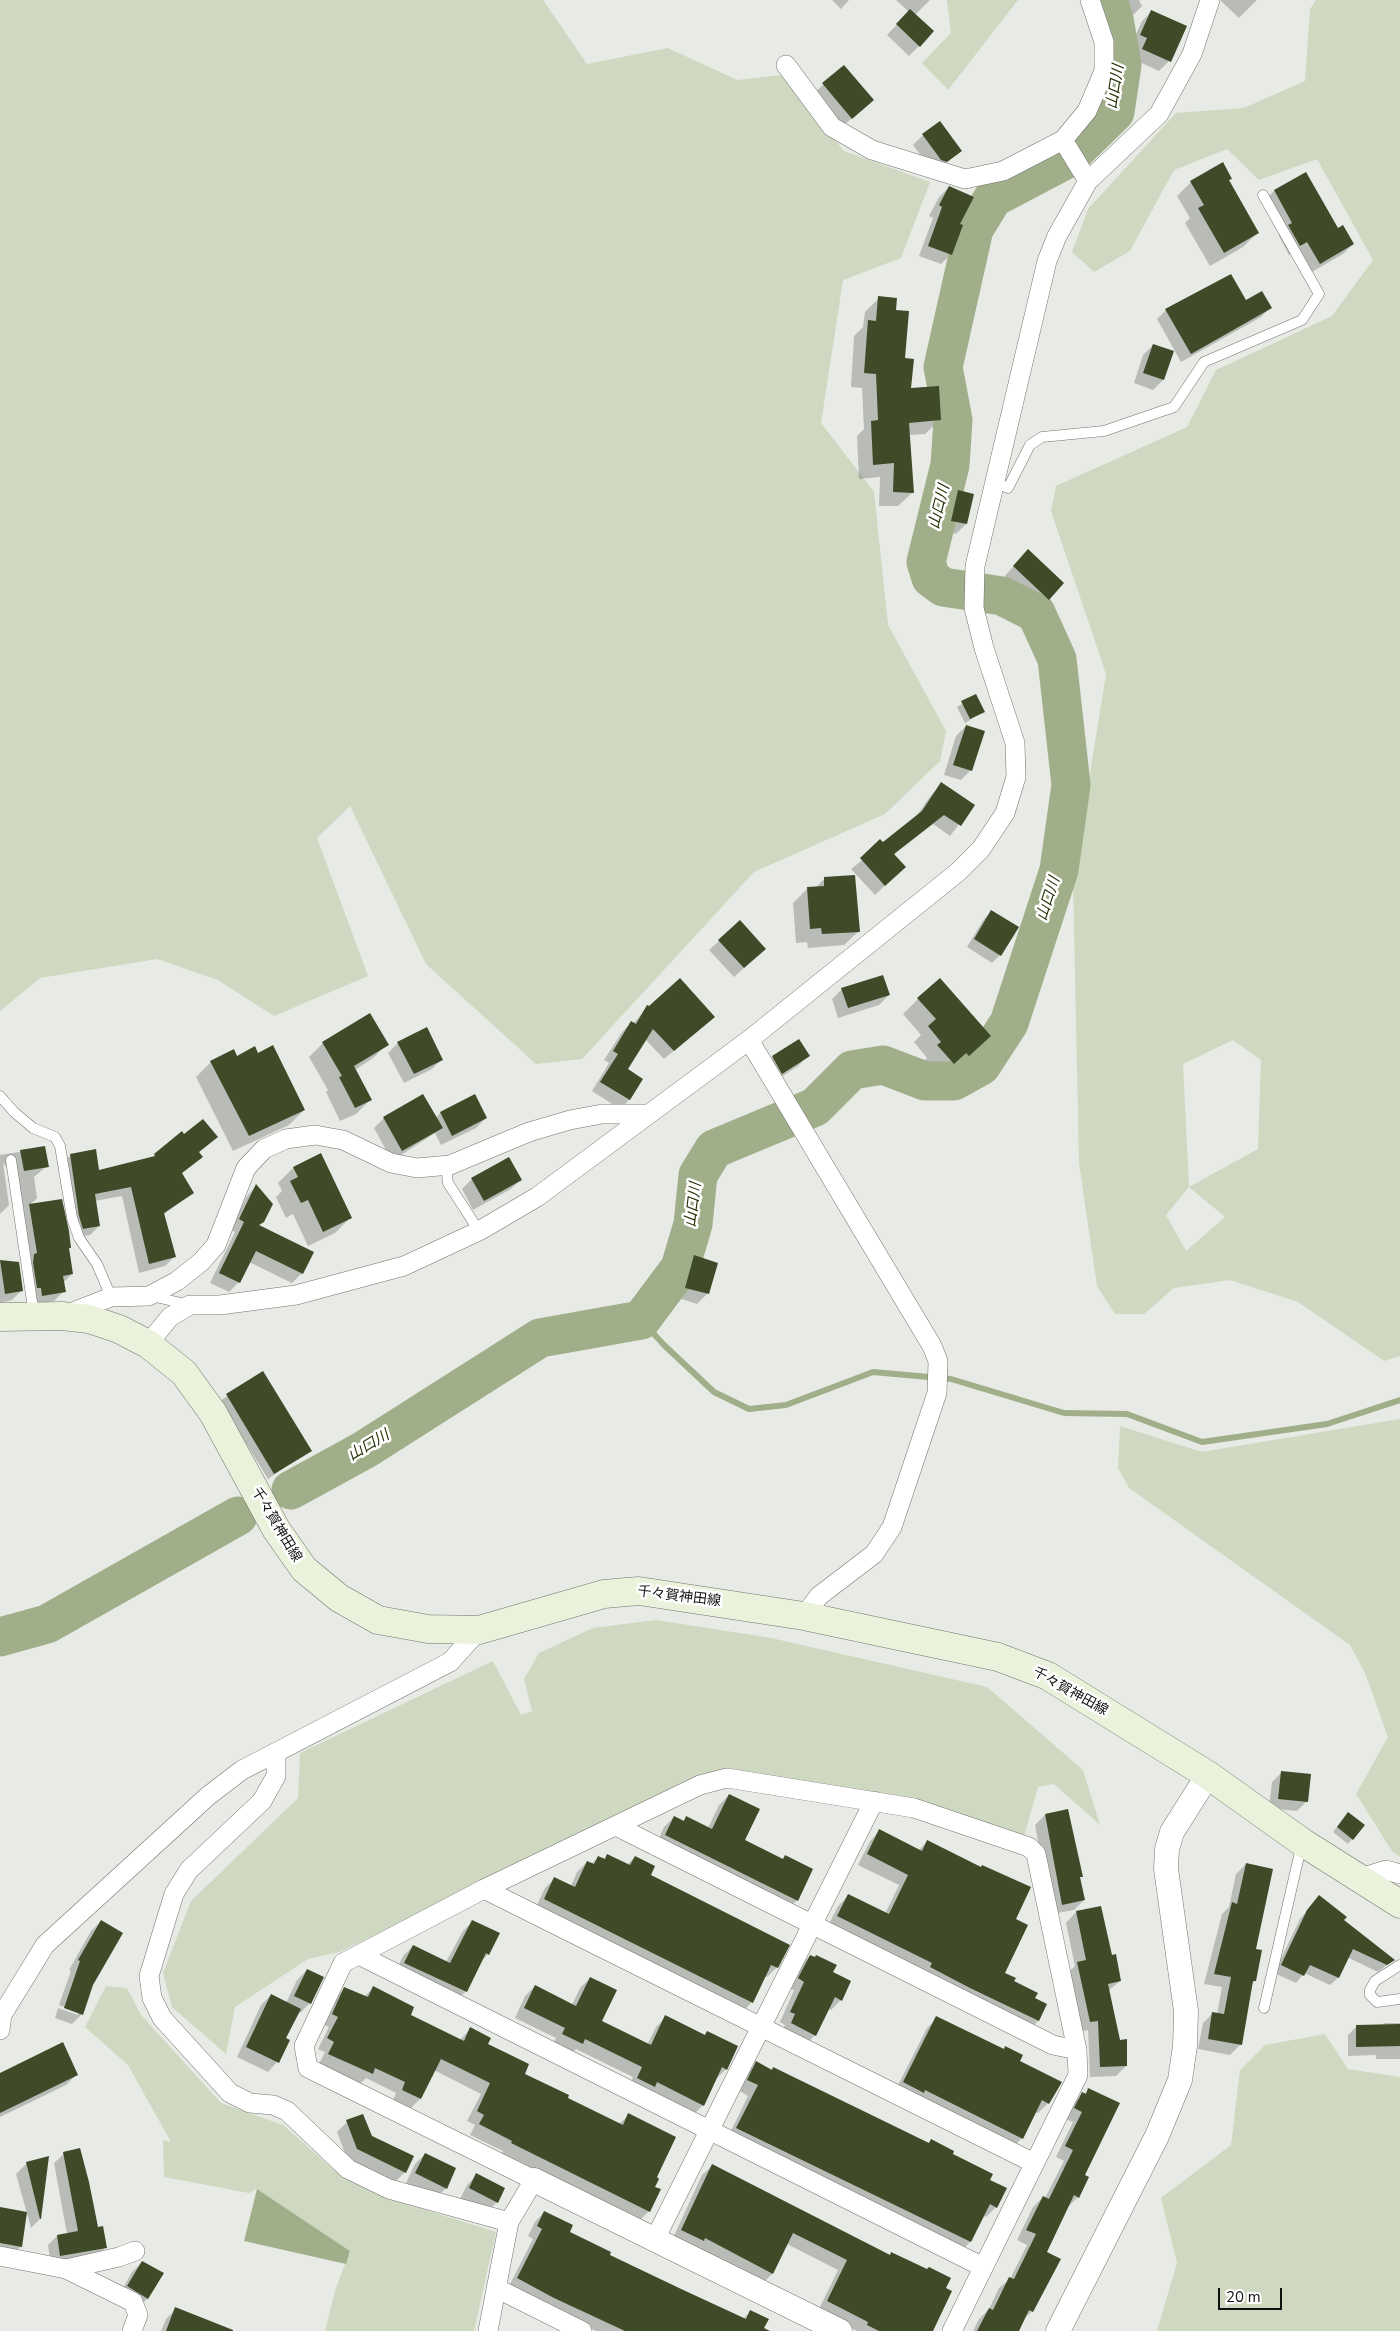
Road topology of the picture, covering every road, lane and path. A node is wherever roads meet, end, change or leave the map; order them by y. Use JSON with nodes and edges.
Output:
{"nodes":[{"id":1,"x":1090,"y":0,"type":"edge"},
{"id":2,"x":1210,"y":0,"type":"edge"},
{"id":3,"x":786,"y":65,"type":"dead end"},
{"id":4,"x":1063,"y":140,"type":"junction"},
{"id":5,"x":1088,"y":181,"type":"junction"},
{"id":6,"x":1263,"y":195,"type":"dead end"},
{"id":7,"x":996,"y":483,"type":"junction"},
{"id":8,"x":749,"y":1040,"type":"junction"},
{"id":9,"x":0,"y":1096,"type":"edge"},
{"id":10,"x":649,"y":1114,"type":"junction"},
{"id":11,"x":11,"y":1160,"type":"dead end"},
{"id":12,"x":450,"y":1165,"type":"junction"},
{"id":13,"x":479,"y":1231,"type":"junction"},
{"id":14,"x":149,"y":1296,"type":"junction"},
{"id":15,"x":111,"y":1297,"type":"junction"},
{"id":16,"x":190,"y":1306,"type":"junction"},
{"id":17,"x":34,"y":1316,"type":"junction"},
{"id":18,"x":62,"y":1316,"type":"junction"},
{"id":19,"x":0,"y":1317,"type":"edge"},
{"id":20,"x":148,"y":1344,"type":"junction"},
{"id":21,"x":804,"y":1616,"type":"junction"},
{"id":22,"x":479,"y":1630,"type":"junction"},
{"id":23,"x":276,"y":1753,"type":"junction"},
{"id":24,"x":1208,"y":1774,"type":"junction"},
{"id":25,"x":874,"y":1801,"type":"junction"},
{"id":26,"x":616,"y":1826,"type":"junction"},
{"id":27,"x":1302,"y":1842,"type":"junction"},
{"id":28,"x":1400,"y":1874,"type":"edge"},
{"id":29,"x":1360,"y":1878,"type":"junction"},
{"id":30,"x":484,"y":1889,"type":"junction"},
{"id":31,"x":1400,"y":1904,"type":"edge"},
{"id":32,"x":812,"y":1925,"type":"junction"},
{"id":33,"x":359,"y":1955,"type":"junction"},
{"id":34,"x":1400,"y":1965,"type":"edge"},
{"id":35,"x":1400,"y":1999,"type":"edge"},
{"id":36,"x":1264,"y":2008,"type":"dead end"},
{"id":37,"x":761,"y":2026,"type":"junction"},
{"id":38,"x":0,"y":2030,"type":"edge"},
{"id":39,"x":1077,"y":2050,"type":"junction"},
{"id":40,"x":710,"y":2130,"type":"junction"},
{"id":41,"x":1034,"y":2163,"type":"junction"},
{"id":42,"x":534,"y":2180,"type":"junction"},
{"id":43,"x":509,"y":2222,"type":"junction"},
{"id":44,"x":655,"y":2240,"type":"junction"},
{"id":45,"x":135,"y":2251,"type":"dead end"},
{"id":46,"x":0,"y":2256,"type":"edge"},
{"id":47,"x":983,"y":2267,"type":"junction"},
{"id":48,"x":66,"y":2269,"type":"junction"},
{"id":49,"x":496,"y":2288,"type":"junction"},
{"id":50,"x":132,"y":2331,"type":"edge"},
{"id":51,"x":488,"y":2331,"type":"edge"},
{"id":52,"x":582,"y":2331,"type":"edge"},
{"id":53,"x":840,"y":2331,"type":"edge"},
{"id":54,"x":952,"y":2331,"type":"edge"},
{"id":55,"x":1058,"y":2331,"type":"edge"}],
"edges":[{"from":1,"to":4,"type":"street"},
{"from":2,"to":5,"type":"street"},
{"from":3,"to":4,"type":"street"},
{"from":4,"to":5,"type":"street"},
{"from":5,"to":7,"type":"street"},
{"from":6,"to":7,"type":"lane"},
{"from":7,"to":8,"type":"street"},
{"from":8,"to":10,"type":"street"},
{"from":8,"to":21,"type":"street"},
{"from":9,"to":15,"type":"lane"},
{"from":10,"to":12,"type":"street"},
{"from":10,"to":13,"type":"street"},
{"from":11,"to":17,"type":"lane"},
{"from":12,"to":13,"type":"lane"},
{"from":12,"to":14,"type":"street"},
{"from":13,"to":16,"type":"street"},
{"from":14,"to":15,"type":"street"},
{"from":14,"to":16,"type":"lane"},
{"from":15,"to":18,"type":"street"},
{"from":16,"to":20,"type":"street"},
{"from":17,"to":18,"type":"main road","name":"千々賀神田線"},
{"from":17,"to":19,"type":"main road","name":"千々賀神田線"},
{"from":18,"to":20,"type":"main road","name":"千々賀神田線"},
{"from":20,"to":22,"type":"main road","name":"千々賀神田線"},
{"from":21,"to":22,"type":"main road","name":"千々賀神田線"},
{"from":21,"to":24,"type":"main road","name":"千々賀神田線"},
{"from":22,"to":23,"type":"street"},
{"from":23,"to":38,"type":"street"},
{"from":23,"to":43,"type":"street"},
{"from":24,"to":27,"type":"main road","name":"千々賀神田線"},
{"from":24,"to":55,"type":"street"},
{"from":25,"to":26,"type":"street"},
{"from":25,"to":32,"type":"street"},
{"from":25,"to":39,"type":"street"},
{"from":26,"to":30,"type":"street"},
{"from":26,"to":32,"type":"street"},
{"from":27,"to":29,"type":"main road","name":"千々賀神田線"},
{"from":27,"to":36,"type":"lane"},
{"from":28,"to":29,"type":"street"},
{"from":29,"to":31,"type":"main road","name":"千々賀神田線"},
{"from":30,"to":33,"type":"street"},
{"from":30,"to":37,"type":"street"},
{"from":32,"to":37,"type":"street"},
{"from":32,"to":39,"type":"street"},
{"from":33,"to":40,"type":"street"},
{"from":33,"to":42,"type":"street"},
{"from":34,"to":35,"type":"lane"},
{"from":37,"to":40,"type":"street"},
{"from":37,"to":41,"type":"street"},
{"from":39,"to":41,"type":"street"},
{"from":40,"to":44,"type":"street"},
{"from":40,"to":47,"type":"street"},
{"from":41,"to":47,"type":"street"},
{"from":42,"to":43,"type":"street"},
{"from":42,"to":44,"type":"street"},
{"from":43,"to":49,"type":"street"},
{"from":44,"to":53,"type":"street"},
{"from":45,"to":48,"type":"street"},
{"from":46,"to":48,"type":"street"},
{"from":47,"to":54,"type":"street"},
{"from":48,"to":50,"type":"street"},
{"from":49,"to":51,"type":"street"},
{"from":49,"to":52,"type":"street"}]}
